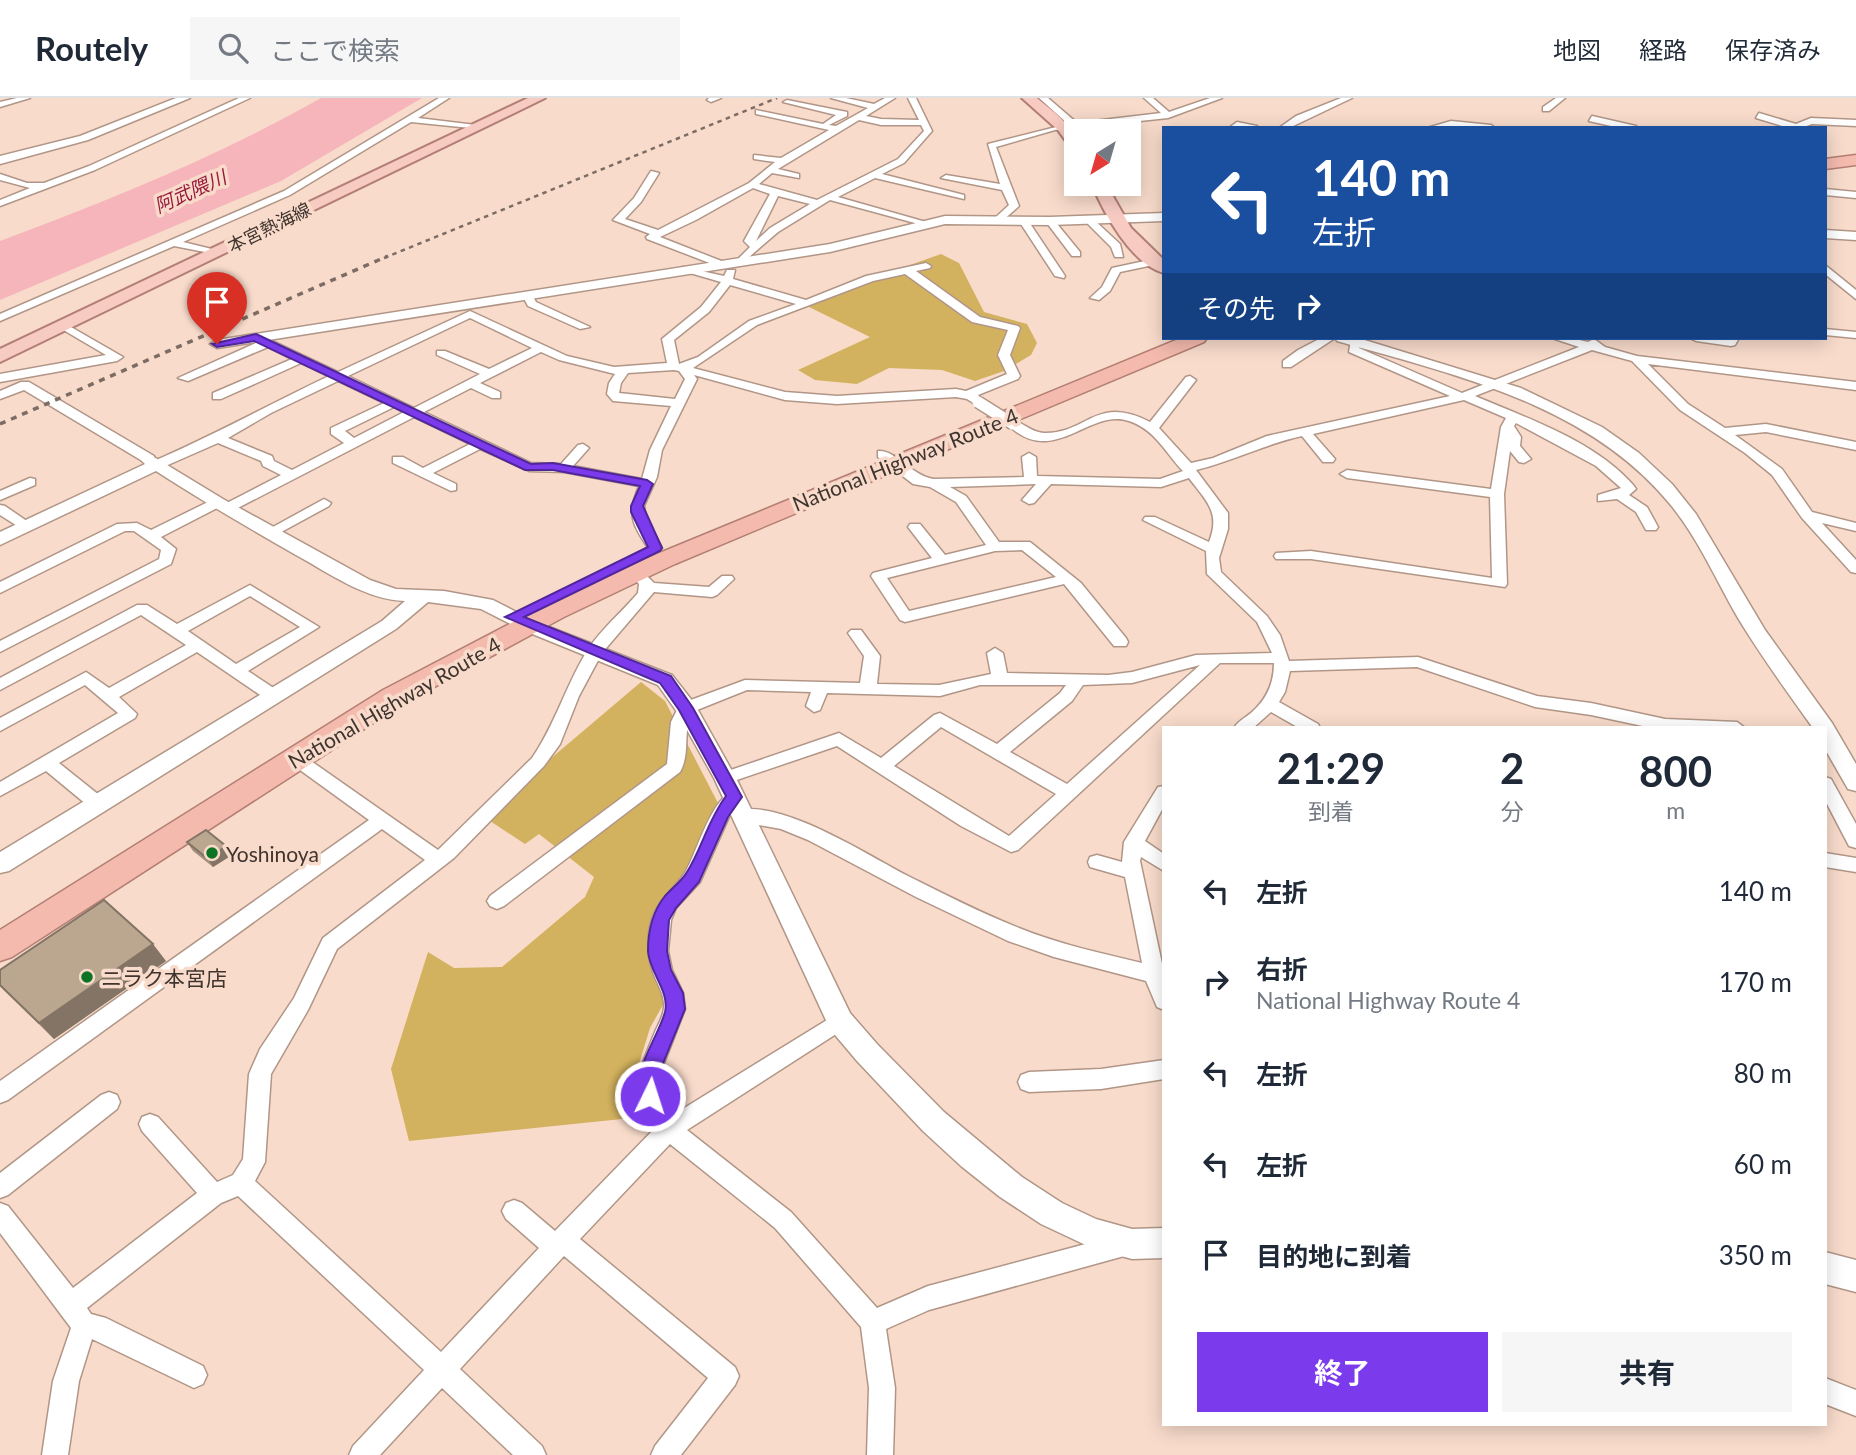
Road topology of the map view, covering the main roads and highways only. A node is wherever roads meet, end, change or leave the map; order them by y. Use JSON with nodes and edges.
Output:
{"nodes":[{"id":1,"x":538,"y":98,"type":"edge"},
{"id":2,"x":1029,"y":98,"type":"edge"},
{"id":3,"x":1064,"y":123,"type":"edge"},
{"id":4,"x":1856,"y":154,"type":"edge"},
{"id":5,"x":1827,"y":159,"type":"edge"},
{"id":6,"x":1856,"y":160,"type":"edge"},
{"id":7,"x":1827,"y":164,"type":"edge"},
{"id":8,"x":1103,"y":196,"type":"edge"},
{"id":9,"x":1159,"y":265,"type":"edge"},
{"id":10,"x":1162,"y":340,"type":"edge"},
{"id":11,"x":1192,"y":340,"type":"edge"},
{"id":12,"x":0,"y":356,"type":"edge"},
{"id":13,"x":889,"y":458,"type":"junction"},
{"id":14,"x":520,"y":621,"type":"junction"},
{"id":15,"x":0,"y":923,"type":"edge"},
{"id":16,"x":0,"y":947,"type":"edge"}],
"edges":[{"from":1,"to":12,"type":"main road","name":"本宮熱海線"},
{"from":2,"to":3,"type":"main road"},
{"from":4,"to":5,"type":"highway"},
{"from":6,"to":7,"type":"highway"},
{"from":8,"to":9,"type":"main road"},
{"from":10,"to":13,"type":"highway","name":"National Highway Route 4"},
{"from":11,"to":13,"type":"highway","name":"National Highway Route 4"},
{"from":13,"to":14,"type":"highway","name":"National Highway Route 4"},
{"from":13,"to":14,"type":"highway","name":"National Highway Route 4"},
{"from":14,"to":15,"type":"highway","name":"National Highway Route 4"},
{"from":14,"to":16,"type":"highway","name":"National Highway Route 4"}]}
